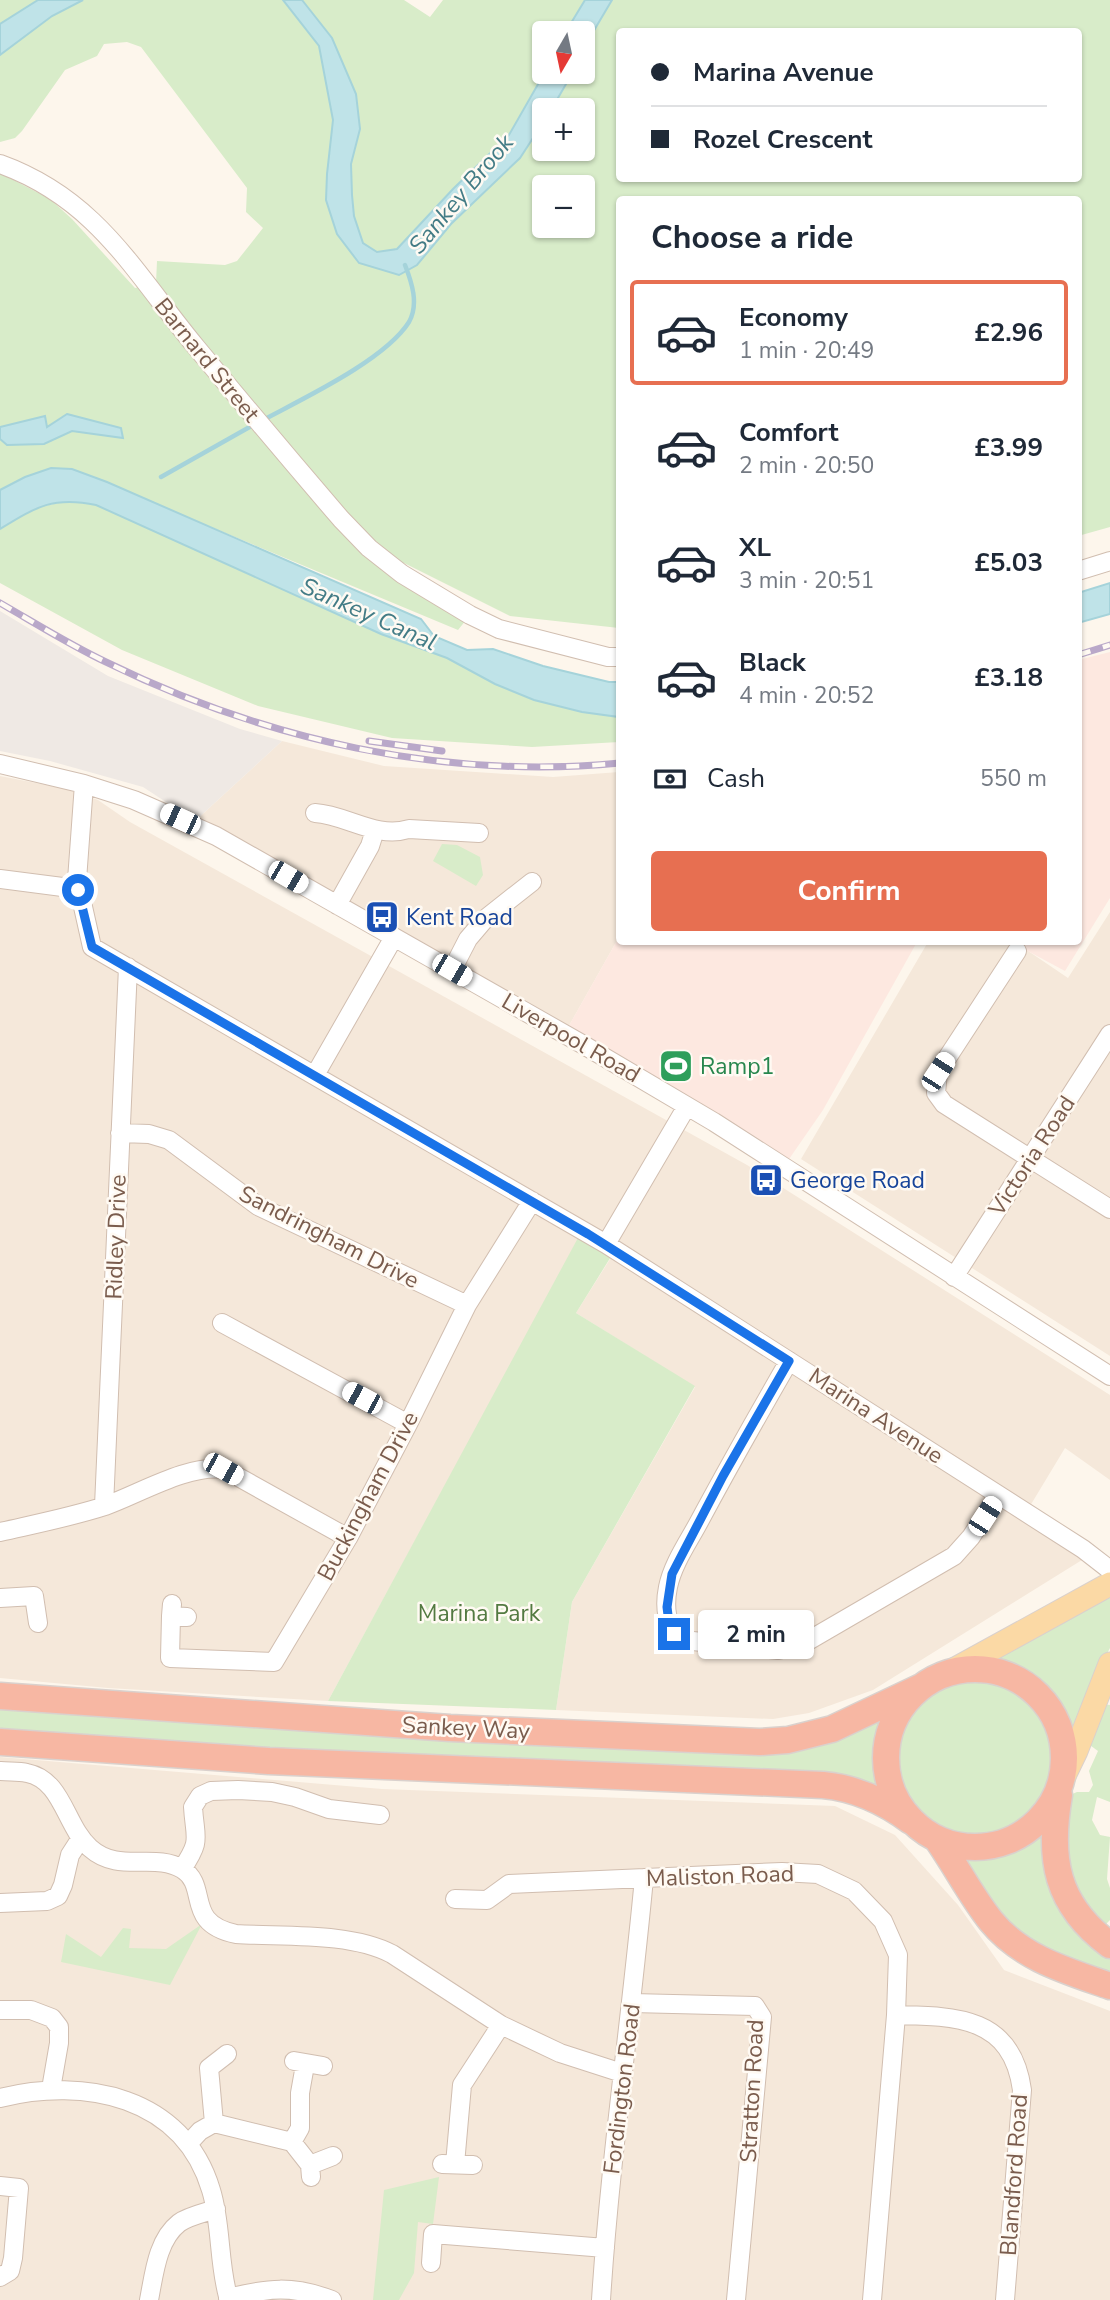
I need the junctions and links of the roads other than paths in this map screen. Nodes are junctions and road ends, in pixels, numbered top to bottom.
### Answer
1 (0, 164) edge
2 (1110, 561) edge
3 (1082, 570) edge
4 (616, 656) edge
5 (0, 764) edge
6 (84, 784) junction
7 (315, 813) dead end
8 (375, 830) junction
9 (479, 833) dead end
10 (0, 879) edge
11 (532, 882) dead end
12 (78, 890) junction
13 (337, 905) junction
14 (394, 937) junction
15 (1017, 951) dead end
16 (128, 967) junction
17 (452, 970) junction
18 (1110, 1035) edge
19 (315, 1075) junction
20 (687, 1106) junction
21 (120, 1133) junction
22 (1030, 1158) junction
23 (532, 1201) junction
24 (1110, 1209) edge
25 (606, 1244) junction
26 (954, 1278) junction
27 (467, 1304) junction
28 (222, 1323) dead end
29 (789, 1361) junction
30 (1110, 1376) edge
31 (408, 1424) junction
32 (998, 1495) junction
33 (104, 1506) junction
34 (0, 1532) edge
35 (348, 1538) junction
36 (1110, 1570) edge
37 (1110, 1584) edge
38 (0, 1598) edge
39 (177, 1612) dead end
40 (38, 1623) dead end
41 (1110, 1664) edge
42 (948, 1673) junction
43 (921, 1687) junction
44 (0, 1696) edge
45 (0, 1742) edge
46 (0, 1771) edge
47 (1062, 1780) junction
48 (380, 1815) dead end
49 (911, 1821) junction
50 (81, 1838) junction
51 (937, 1839) junction
52 (182, 1869) junction
53 (644, 1878) junction
54 (455, 1899) dead end
55 (0, 1903) edge
56 (1110, 1945) edge
57 (1110, 1986) edge
58 (632, 2003) junction
59 (4, 2004) edge
60 (896, 2015) junction
61 (501, 2025) junction
62 (227, 2054) dead end
63 (307, 2064) dead end
64 (622, 2073) junction
65 (51, 2089) junction
66 (0, 2098) edge
67 (214, 2123) junction
68 (292, 2142) junction
69 (188, 2144) junction
70 (333, 2156) dead end
71 (457, 2164) dead end
72 (0, 2186) edge
73 (216, 2209) junction
74 (604, 2248) junction
75 (431, 2263) dead end
76 (0, 2277) edge
77 (228, 2299) edge
78 (149, 2300) edge
79 (332, 2300) edge
80 (601, 2300) edge
81 (736, 2300) edge
82 (872, 2300) edge
83 (1005, 2300) edge

1 - 4 street, Barnard Street
2 - 3 street
5 - 6 street, Liverpool Road
6 - 12 street, Marina Avenue
6 - 13 street, Liverpool Road
7 - 8 street
8 - 9 street
8 - 13 street
10 - 12 street
11 - 17 street
12 - 16 street, Marina Avenue
13 - 14 street, Liverpool Road
14 - 17 street, Liverpool Road
14 - 19 street
15 - 22 street
16 - 19 street, Marina Avenue
16 - 21 street, Ridley Drive
17 - 20 street, Liverpool Road
18 - 22 street, Victoria Road
19 - 23 street, Marina Avenue
20 - 25 street
20 - 26 street, Liverpool Road
21 - 27 street, Sandringham Drive
21 - 33 street, Ridley Drive
22 - 24 street
22 - 26 street, Victoria Road
23 - 25 street, Marina Avenue
23 - 27 street, Buckingham Drive
25 - 29 street, Marina Avenue
26 - 30 street, Liverpool Road
27 - 31 street, Buckingham Drive
28 - 31 street
29 - 32 street, Marina Avenue
29 - 32 street
31 - 35 street, Buckingham Drive
32 - 36 street, Marina Avenue
33 - 34 street
33 - 35 street
35 - 39 street, Buckingham Drive
37 - 42 main road
38 - 40 street
41 - 47 main road
42 - 43 highway
42 - 47 highway
43 - 44 highway, Sankey Way
43 - 49 highway
45 - 49 highway, Sankey Way
46 - 50 street
47 - 51 highway
47 - 56 highway
48 - 52 street
49 - 51 highway
50 - 52 street
50 - 55 street
51 - 57 highway
52 - 61 street
53 - 54 street, Maliston Road
53 - 58 street, Fordington Road
53 - 60 street, Maliston Road
58 - 64 street, Fordington Road
58 - 81 street, Stratton Road
59 - 65 street
60 - 82 street, Maliston Road
60 - 83 street, Blandford Road
61 - 64 street
61 - 71 street
62 - 67 street
63 - 68 street
64 - 74 street, Fordington Road
65 - 66 street
65 - 69 street
67 - 68 street
67 - 69 street
68 - 70 street
69 - 73 street
72 - 76 street
73 - 77 street
73 - 78 street
74 - 75 street
74 - 80 street, Fordington Road
77 - 79 street

